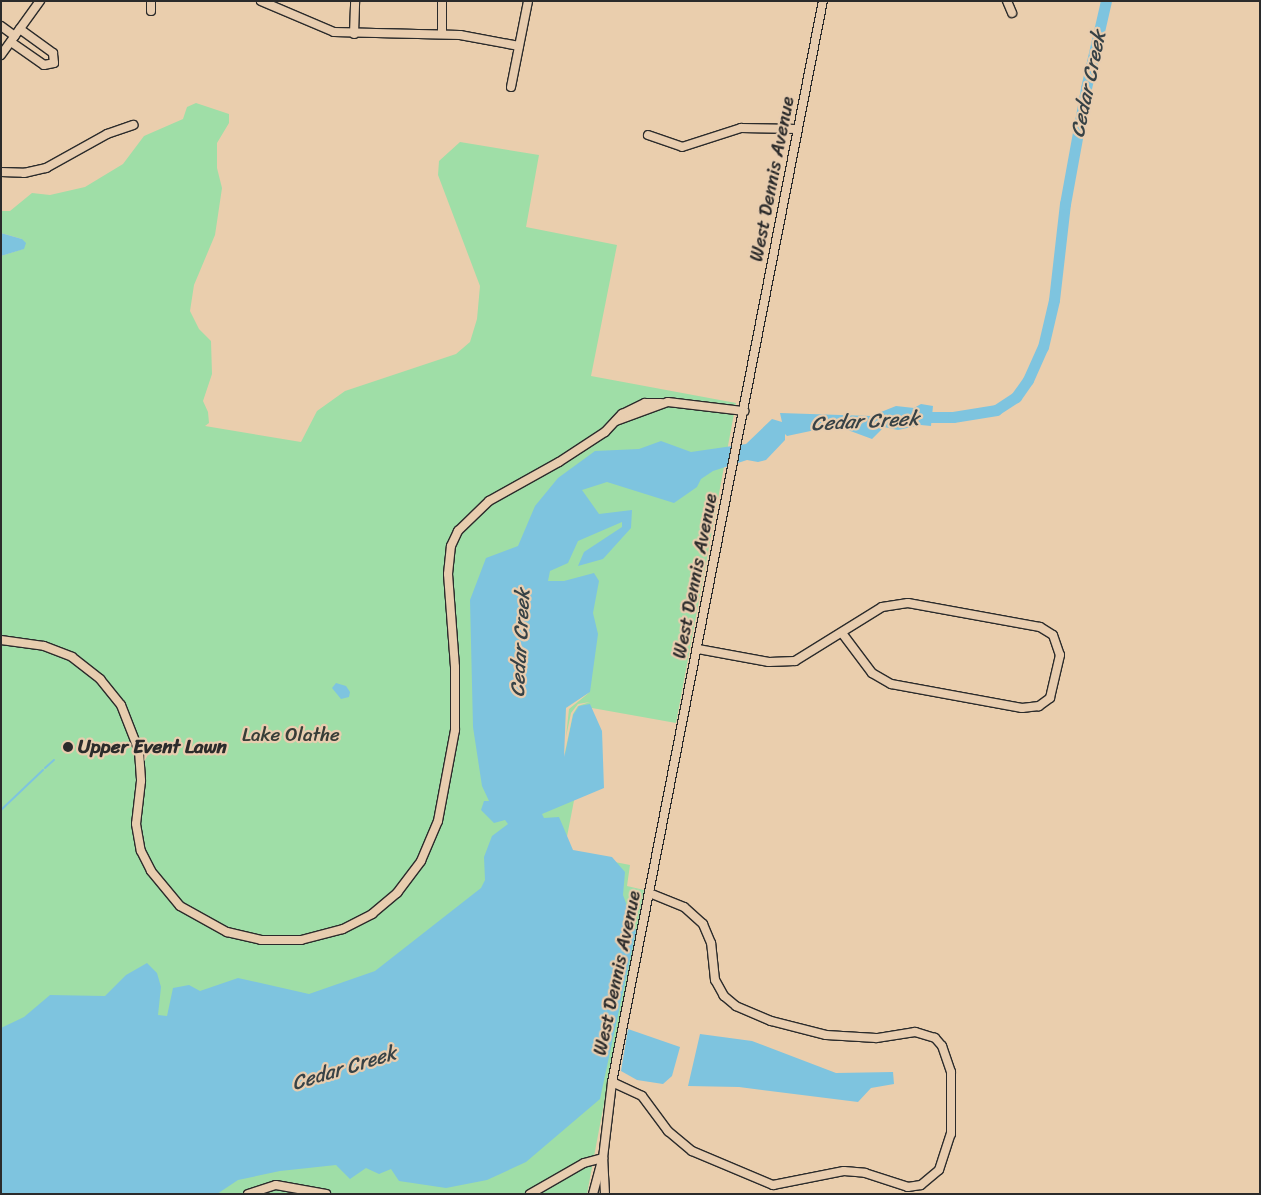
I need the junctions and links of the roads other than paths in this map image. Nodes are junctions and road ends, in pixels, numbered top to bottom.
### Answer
1 (40, 1) edge
2 (151, 1) edge
3 (261, 1) edge
4 (355, 1) edge
5 (442, 1) edge
6 (528, 1) edge
7 (823, 1) edge
8 (1007, 1) edge
9 (151, 11) dead end
10 (1012, 13) dead end
11 (1, 26) edge
12 (354, 34) junction
13 (442, 34) junction
14 (15, 36) junction
15 (519, 46) junction
16 (1, 55) edge
17 (511, 87) dead end
18 (133, 125) dead end
19 (798, 130) junction
20 (648, 135) dead end
21 (1, 172) edge
22 (744, 411) junction
23 (842, 633) junction
24 (1, 640) edge
25 (698, 650) junction
26 (650, 894) junction
27 (612, 1082) junction
28 (603, 1158) junction
29 (248, 1194) edge
30 (326, 1194) edge
31 (530, 1194) edge
32 (593, 1194) edge
33 (605, 1194) edge

1 - 14 street
2 - 9 street
3 - 12 street
4 - 12 street
5 - 13 street
6 - 15 street
7 - 19 street, West Dennis Avenue
8 - 10 street
11 - 14 street
12 - 13 street
13 - 15 street
14 - 14 street
14 - 16 street
15 - 17 street
18 - 21 street
19 - 20 street
19 - 22 street, West Dennis Avenue
22 - 24 street
22 - 25 street, West Dennis Avenue
23 - 23 street
23 - 25 street
25 - 26 street, West Dennis Avenue
26 - 27 street, West Dennis Avenue
26 - 27 street
27 - 28 street, West Dennis Avenue
28 - 31 street
28 - 32 street
28 - 33 street
29 - 30 street

